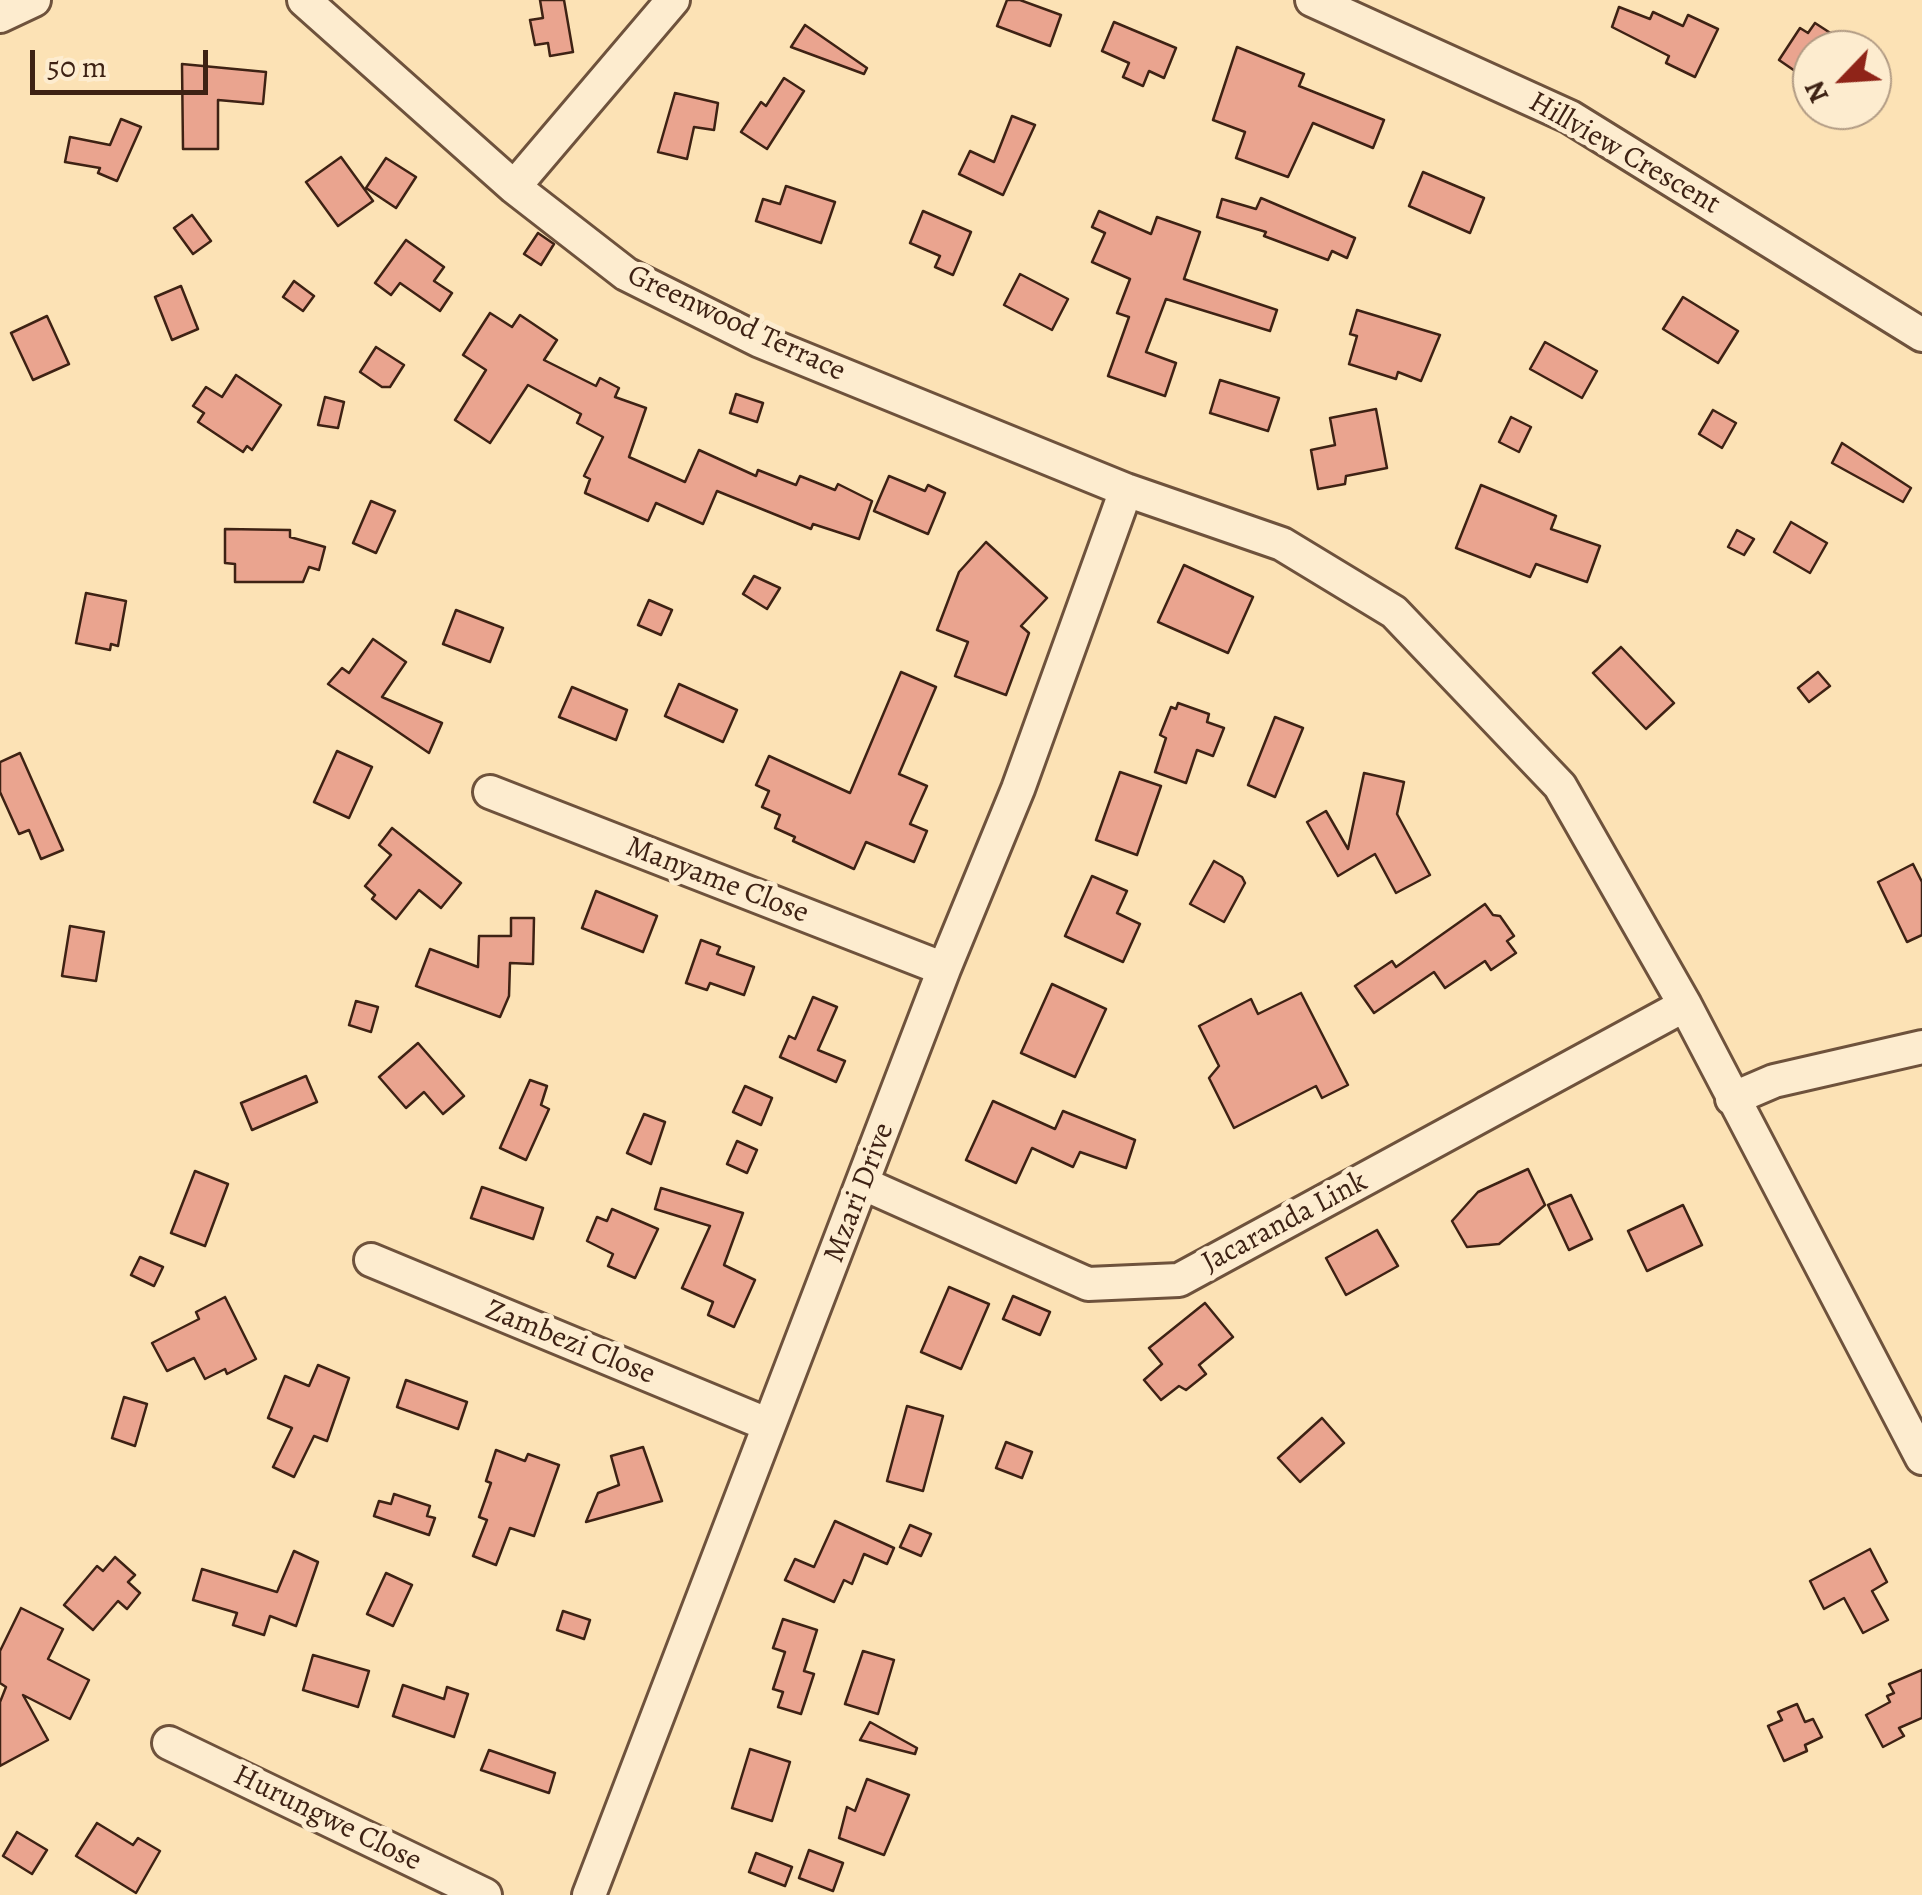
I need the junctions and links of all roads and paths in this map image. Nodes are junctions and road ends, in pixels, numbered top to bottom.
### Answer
1 (34, 0) edge
2 (304, 0) edge
3 (674, 0) edge
4 (1316, 1) edge
5 (0, 16) edge
6 (514, 186) junction
7 (1922, 335) edge
8 (1126, 490) junction
9 (490, 792) dead end
10 (944, 969) junction
11 (1686, 1006) junction
12 (1922, 1047) edge
13 (1732, 1099) junction
14 (864, 1184) junction
15 (371, 1260) dead end
16 (769, 1425) junction
17 (1922, 1458) edge
18 (169, 1743) dead end
19 (485, 1895) edge
20 (590, 1895) edge

1 - 5 street
2 - 6 street, Greenwood Terrace
3 - 6 street
4 - 7 street, Hillview Crescent
6 - 8 street, Greenwood Terrace
8 - 10 street, Mzari Drive
8 - 11 street, Greenwood Terrace
9 - 10 street, Manyame Close
10 - 14 street, Mzari Drive
11 - 13 street, Greenwood Terrace
11 - 14 street, Jacaranda Link
12 - 13 street
13 - 17 street, Greenwood Terrace
14 - 16 street, Mzari Drive
15 - 16 street, Zambezi Close
16 - 20 street, Mzari Drive
18 - 19 street, Hurungwe Close

